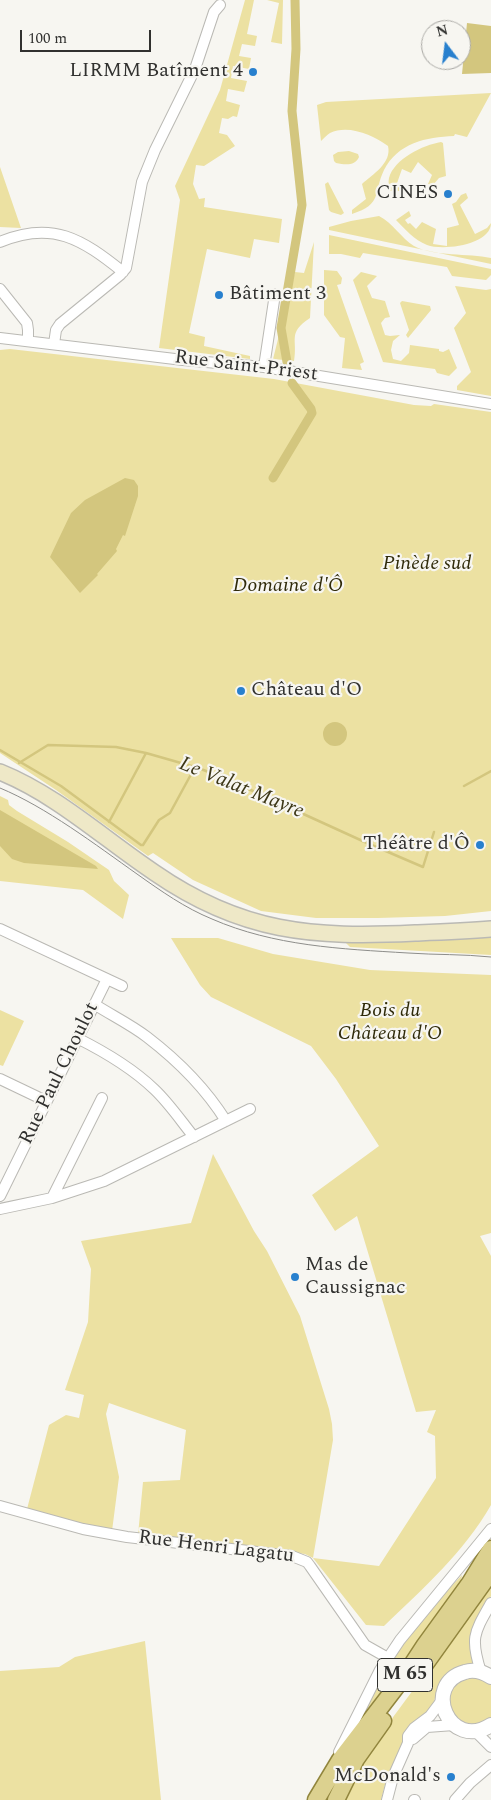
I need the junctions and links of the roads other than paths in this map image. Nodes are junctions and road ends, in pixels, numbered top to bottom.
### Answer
1 (220, 5) dead end
2 (0, 242) edge
3 (123, 272) junction
4 (0, 289) edge
5 (274, 294) dead end
6 (0, 338) edge
7 (28, 341) junction
8 (54, 344) junction
9 (264, 367) junction
10 (491, 404) edge
11 (0, 764) edge
12 (7, 774) edge
13 (491, 928) edge
14 (0, 929) edge
15 (106, 979) junction
16 (122, 986) dead end
17 (94, 1004) junction
18 (77, 1038) junction
19 (0, 1079) edge
20 (102, 1098) dead end
21 (46, 1101) junction
22 (250, 1109) dead end
23 (226, 1121) junction
24 (194, 1137) junction
25 (0, 1196) edge
26 (52, 1198) junction
27 (0, 1209) edge
28 (0, 1506) edge
29 (491, 1529) edge
30 (491, 1549) edge
31 (491, 1572) edge
32 (491, 1603) edge
33 (388, 1658) junction
34 (486, 1674) edge
35 (442, 1700) junction
36 (454, 1725) junction
37 (491, 1725) edge
38 (475, 1731) junction
39 (408, 1743) junction
40 (491, 1747) edge
41 (340, 1760) junction
42 (491, 1765) edge
43 (316, 1800) edge
44 (336, 1800) edge
45 (387, 1800) edge
46 (455, 1800) edge

1 - 3 street
2 - 3 street
3 - 8 street
4 - 7 street
5 - 9 street
6 - 7 street, Rue Saint-Priest
7 - 8 street, Rue Saint-Priest
8 - 9 street, Rue Saint-Priest
9 - 10 street, Rue Saint-Priest
11 - 12 main road
12 - 13 main road
14 - 15 street
15 - 16 street
15 - 17 street, Rue Paul Choulot
17 - 18 street, Rue Paul Choulot
17 - 23 street
18 - 21 street, Rue Paul Choulot
18 - 24 street
19 - 21 street
20 - 26 street
21 - 25 street, Rue Paul Choulot
22 - 23 street
23 - 24 street
24 - 26 street
26 - 27 street
28 - 33 street, Rue Henri Lagatu
29 - 33 street
30 - 41 main road, M 65
31 - 44 main road, M 65
32 - 34 street
33 - 41 street
34 - 35 street
35 - 36 street
35 - 39 street
36 - 38 street
36 - 39 street
37 - 38 street
38 - 40 street
39 - 45 street
41 - 43 main road, M 65
42 - 46 street

